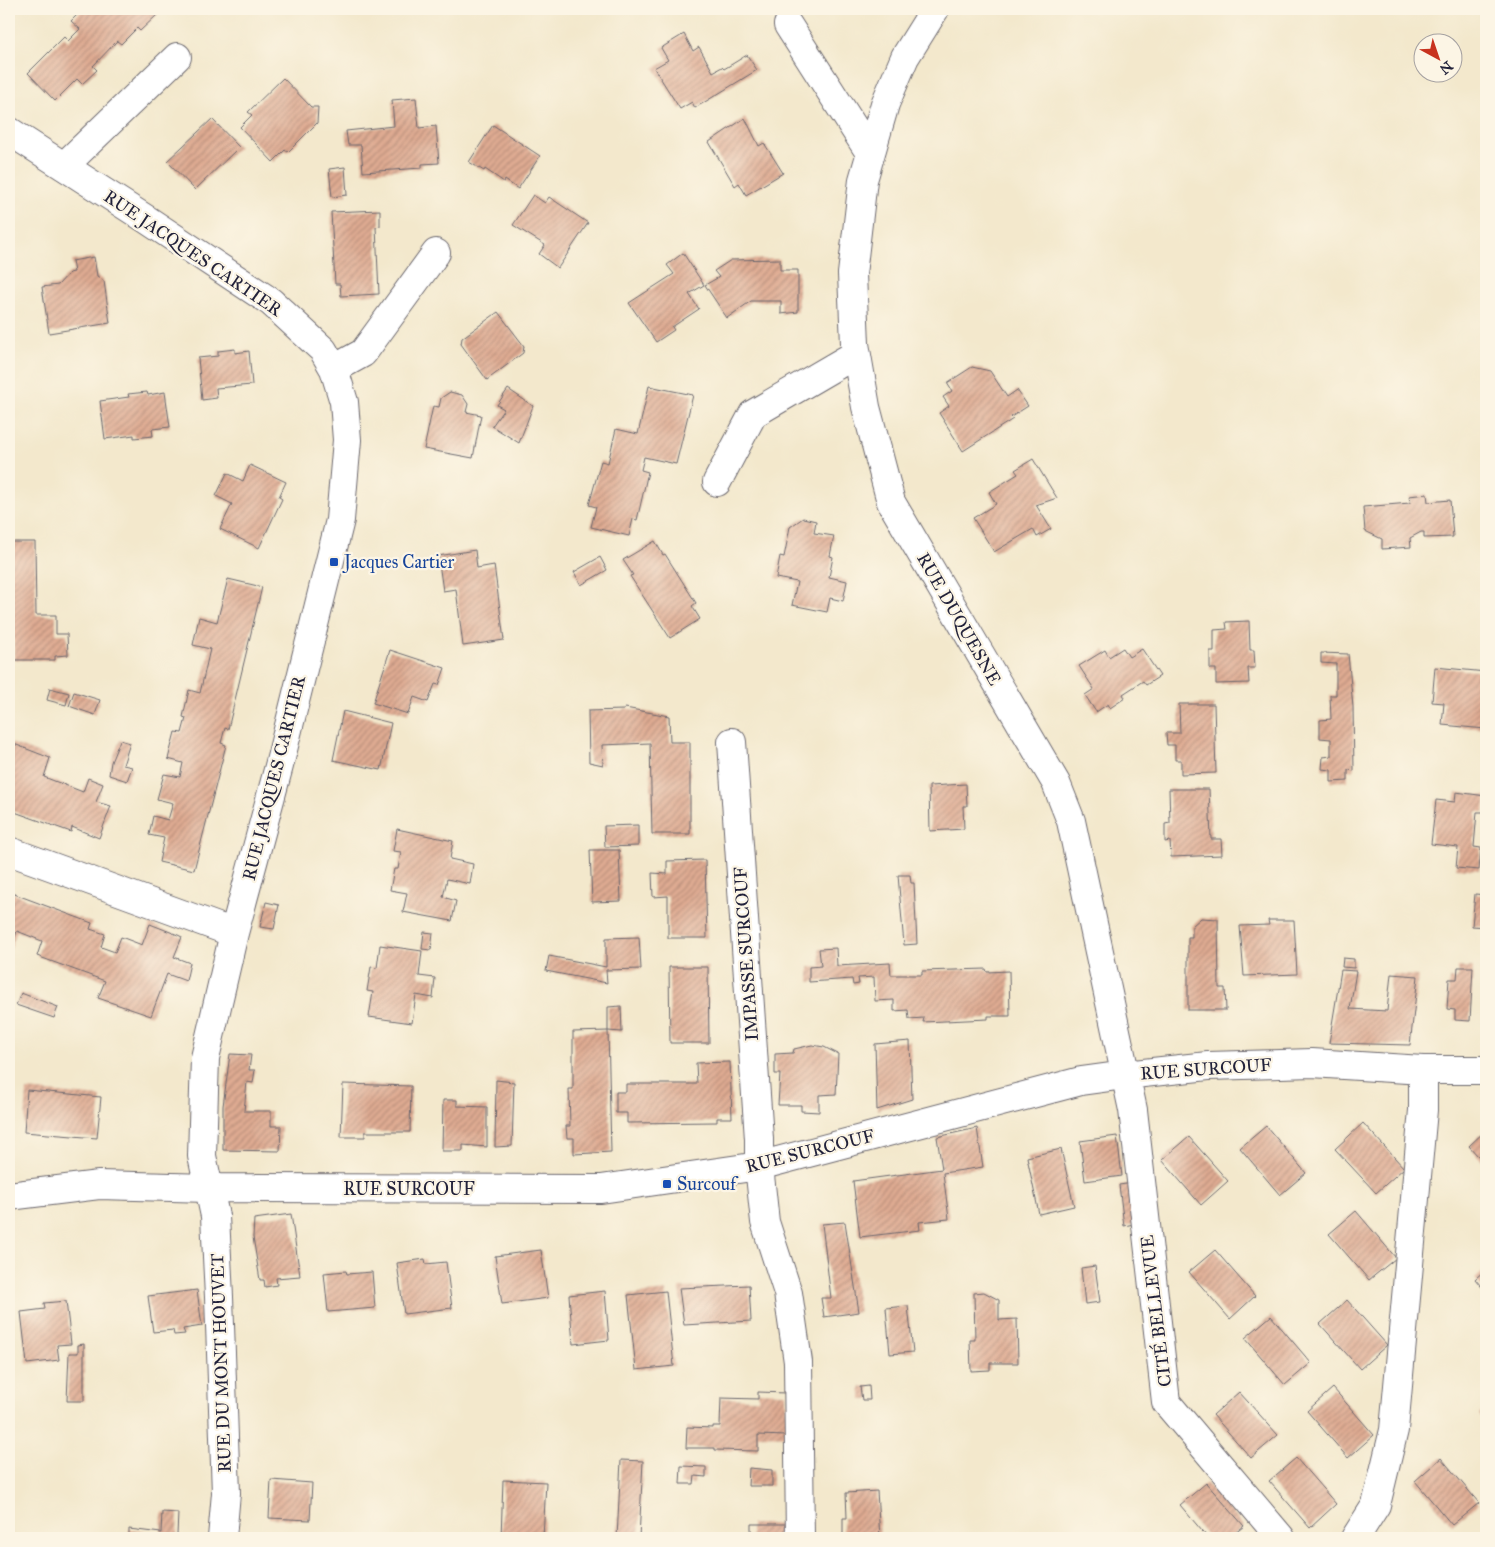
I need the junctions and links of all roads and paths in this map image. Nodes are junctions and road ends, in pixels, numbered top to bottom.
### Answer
1 (935, 9) edge
2 (788, 24) dead end
3 (177, 57) dead end
4 (9, 131) edge
5 (870, 153) junction
6 (64, 166) junction
7 (436, 253) dead end
8 (856, 354) junction
9 (334, 369) junction
10 (718, 482) dead end
11 (732, 742) dead end
12 (9, 851) edge
13 (234, 932) junction
14 (1423, 1070) junction
15 (1486, 1070) edge
16 (1125, 1075) junction
17 (759, 1166) junction
18 (208, 1188) junction
19 (9, 1196) edge
20 (222, 1538) edge
21 (800, 1538) edge
22 (1281, 1538) edge
23 (1355, 1538) edge

1 - 5 street, RUE DUQUESNE
2 - 5 street
3 - 6 street
4 - 6 street, RUE JACQUES CARTIER
5 - 8 street, RUE DUQUESNE
6 - 9 street, RUE JACQUES CARTIER
7 - 9 street
8 - 10 street
8 - 16 street, RUE DUQUESNE
9 - 13 street, RUE JACQUES CARTIER
11 - 17 street, IMPASSE SURCOUF
12 - 13 street
13 - 18 street, RUE JACQUES CARTIER
14 - 15 street, RUE SURCOUF
14 - 16 street, RUE SURCOUF
14 - 23 street
16 - 17 street, RUE SURCOUF
16 - 22 street, CITÉ BELLEVUE
17 - 18 street, RUE SURCOUF
17 - 21 street, IMPASSE SURCOUF
18 - 19 street, RUE SURCOUF
18 - 20 street, RUE DU MONT HOUVET

